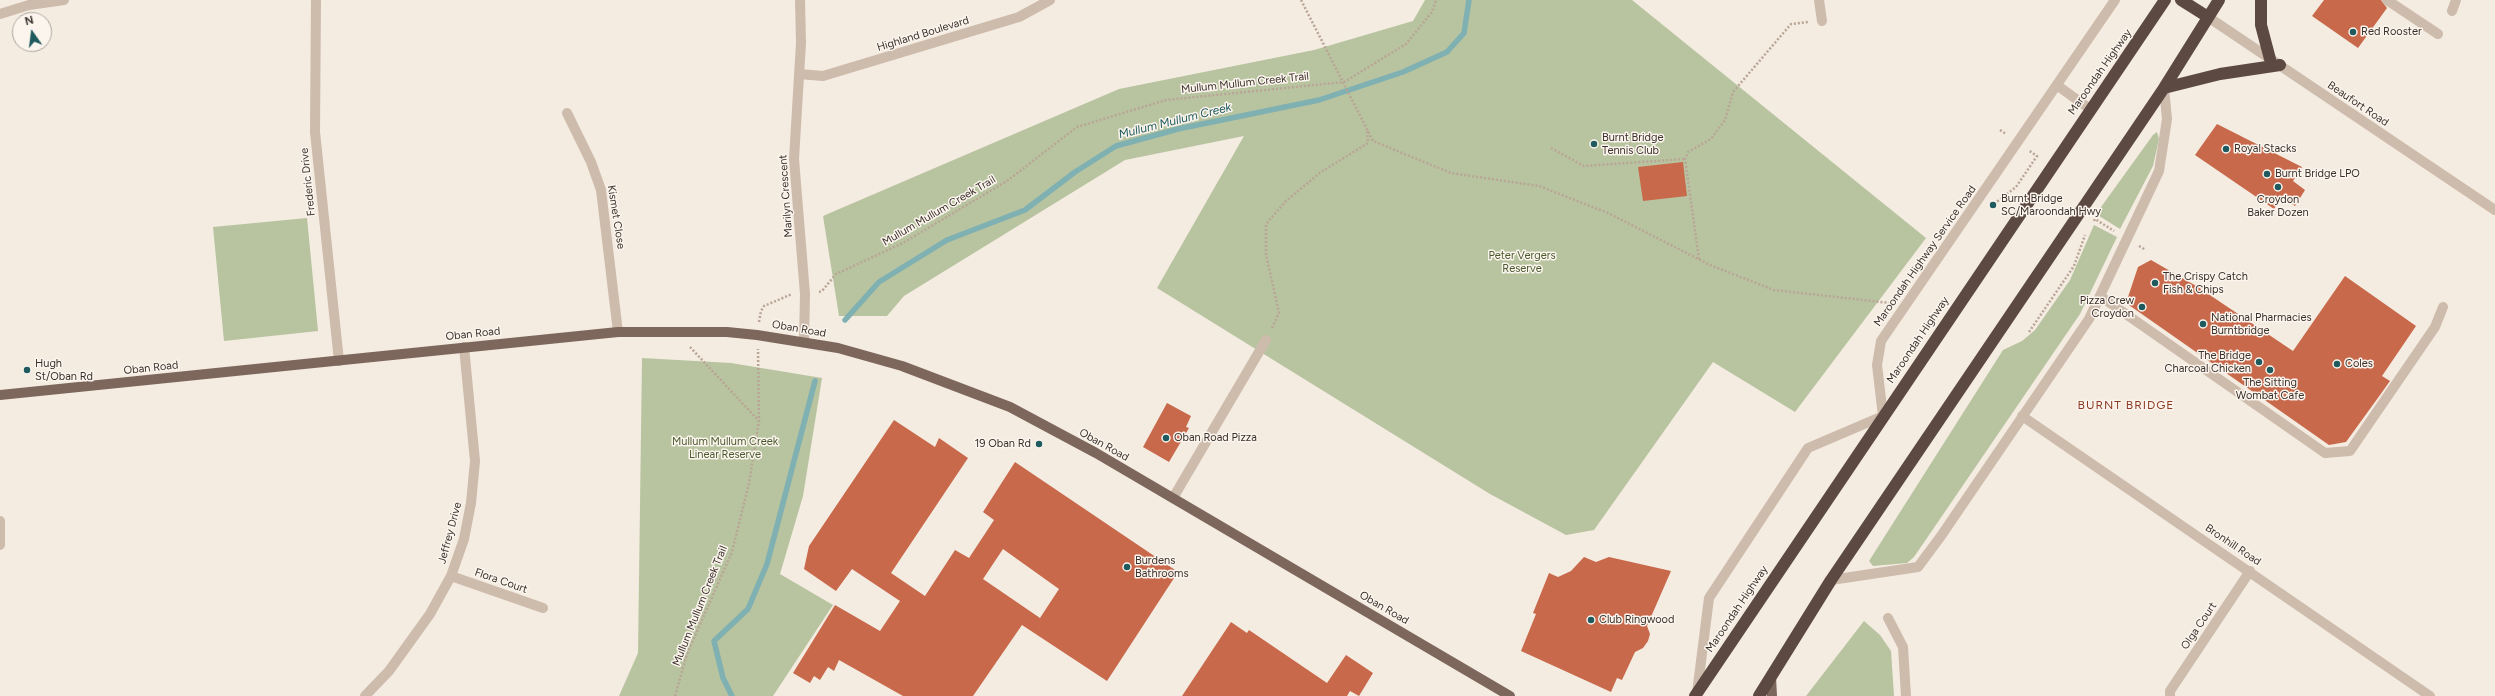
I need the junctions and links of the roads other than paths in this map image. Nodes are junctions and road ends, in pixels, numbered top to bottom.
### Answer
1 (64, 0) edge
2 (316, 0) edge
3 (800, 0) edge
4 (1050, 0) edge
5 (1819, 0) edge
6 (2115, 0) edge
7 (2165, 0) edge
8 (2181, 0) edge
9 (2219, 0) edge
10 (2261, 0) edge
11 (2387, 0) edge
12 (2456, 0) edge
13 (2452, 11) dead end
14 (0, 14) edge
15 (2208, 17) junction
16 (1822, 21) road end
17 (2438, 34) dead end
18 (2275, 62) junction
19 (799, 74) junction
20 (2058, 86) junction
21 (2164, 88) junction
22 (2090, 109) junction
23 (567, 113) dead end
24 (2495, 210) edge
25 (2100, 296) junction
26 (2443, 307) dead end
27 (618, 332) junction
28 (1266, 340) road end
29 (804, 342) junction
30 (464, 347) junction
31 (339, 361) junction
32 (0, 395) edge
33 (1883, 416) junction
34 (2022, 416) junction
35 (1173, 498) junction
36 (0, 521) edge
37 (0, 545) edge
38 (2250, 571) junction
39 (451, 576) junction
40 (1831, 580) junction
41 (543, 608) dead end
42 (1888, 618) dead end
43 (1771, 677) junction
44 (1696, 695) edge
45 (366, 696) edge
46 (1510, 696) edge
47 (1759, 696) edge
48 (1772, 696) edge
49 (1906, 696) edge
50 (2170, 696) edge
51 (2430, 696) edge

1 - 14 street
2 - 31 street, Frederic Drive
3 - 19 street, Marilyn Crescent
4 - 19 street, Highland Boulevard
5 - 16 street
6 - 20 street, Maroondah Highway Service Road
7 - 22 highway, Maroondah Highway
8 - 15 highway
9 - 15 highway
10 - 18 highway
11 - 17 street
12 - 13 street
15 - 18 street, Beaufort Road
15 - 21 highway
18 - 21 highway
18 - 24 street, Beaufort Road
19 - 29 street, Marilyn Crescent
20 - 22 street
20 - 33 street, Maroondah Highway Service Road
21 - 25 street
21 - 40 highway
22 - 33 highway, Maroondah Highway
23 - 27 street, Kismet Close
25 - 26 street
25 - 34 street
27 - 29 main road, Oban Road
27 - 30 main road, Oban Road
28 - 35 street
29 - 35 main road, Oban Road
30 - 31 main road, Oban Road
30 - 39 street, Jeffrey Drive
31 - 32 main road, Oban Road
33 - 44 highway, Maroondah Highway
33 - 44 street
34 - 38 street, Bronhill Road
34 - 40 street
35 - 46 main road, Oban Road
36 - 37 street
38 - 50 street, Olga Court
38 - 51 street, Bronhill Road
39 - 41 street, Flora Court
39 - 45 street, Jeffrey Drive
40 - 43 highway
42 - 49 street
43 - 47 highway
43 - 48 main road

